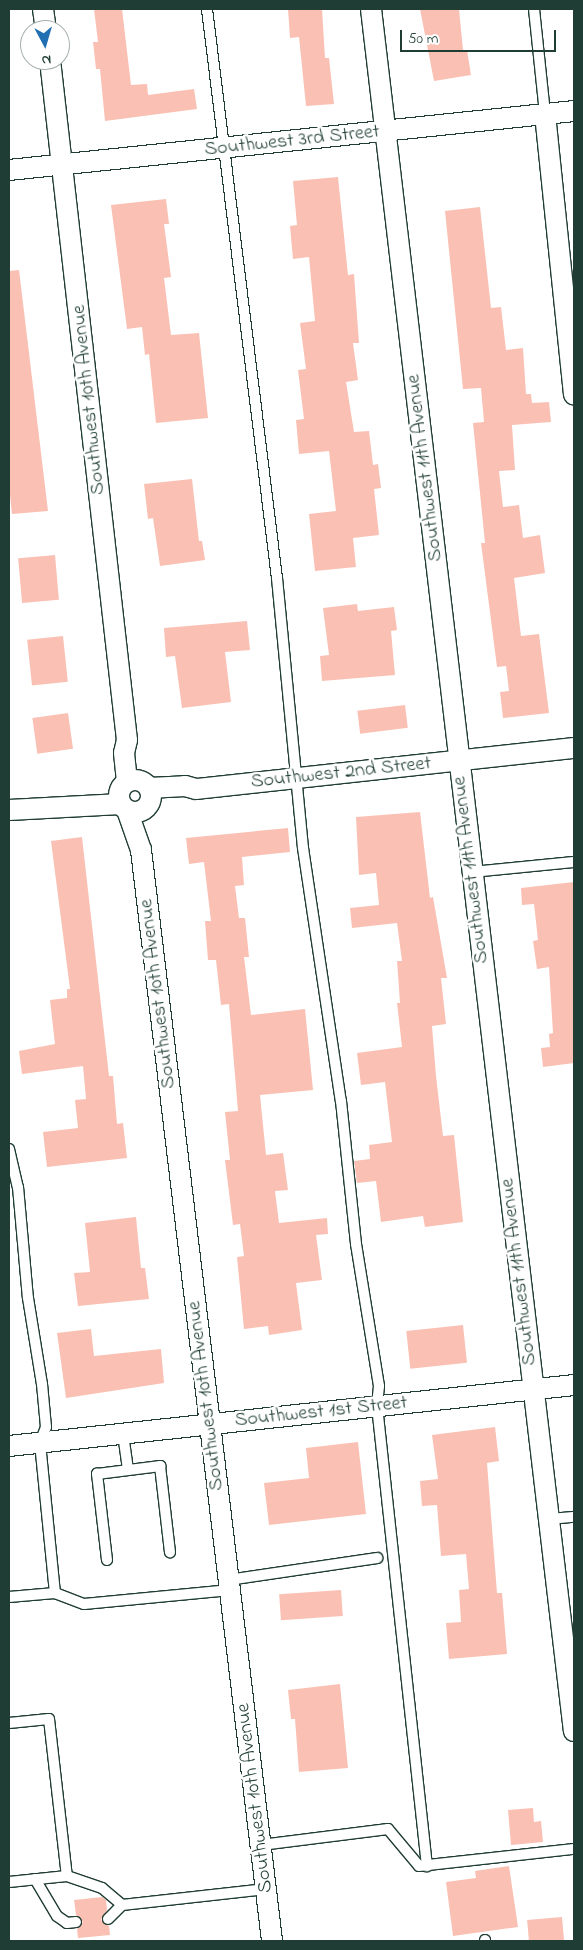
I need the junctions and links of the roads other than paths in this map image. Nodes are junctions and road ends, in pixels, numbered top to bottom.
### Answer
1 (207, 9) edge
2 (371, 9) edge
3 (534, 9) edge
4 (51, 70) edge
5 (574, 111) edge
6 (545, 114) junction
7 (386, 131) junction
8 (225, 148) junction
9 (64, 164) junction
10 (9, 170) edge
11 (574, 395) edge
12 (574, 748) edge
13 (458, 760) junction
14 (298, 778) junction
15 (135, 796) junction
16 (9, 810) edge
17 (574, 862) edge
18 (472, 872) junction
19 (9, 1149) edge
20 (574, 1385) edge
21 (534, 1390) junction
22 (377, 1406) junction
23 (210, 1424) junction
24 (123, 1434) junction
25 (40, 1443) junction
26 (9, 1446) edge
27 (128, 1470) junction
28 (574, 1517) edge
29 (549, 1519) junction
30 (170, 1552) dead end
31 (377, 1558) dead end
32 (107, 1560) dead end
33 (229, 1585) junction
34 (55, 1593) junction
35 (9, 1597) edge
36 (9, 1723) edge
37 (574, 1731) edge
38 (261, 1845) junction
39 (574, 1850) edge
40 (427, 1866) junction
41 (67, 1876) junction
42 (36, 1879) junction
43 (9, 1882) edge
44 (266, 1889) junction
45 (122, 1905) junction
46 (108, 1919) dead end
47 (76, 1922) dead end
48 (272, 1941) edge

1 - 8 lane
2 - 7 street, Southwest 11th Avenue
3 - 6 lane
4 - 9 street, Southwest 10th Avenue
5 - 6 street, Southwest 3rd Street
6 - 7 street, Southwest 3rd Street
6 - 11 street
7 - 8 street, Southwest 3rd Street
7 - 13 street, Southwest 11th Avenue
8 - 9 street, Southwest 3rd Street
8 - 14 lane
9 - 10 street, Southwest 3rd Street
9 - 15 street, Southwest 10th Avenue
12 - 13 street, Southwest 2nd Street
13 - 14 street, Southwest 2nd Street
13 - 18 street, Southwest 11th Avenue
14 - 15 street, Southwest 2nd Street
14 - 22 lane
15 - 16 street, Southwest 2nd Street
15 - 23 street, Southwest 10th Avenue
17 - 18 lane
18 - 21 street, Southwest 11th Avenue
19 - 25 lane
20 - 21 street, Southwest 1st Street
21 - 22 street, Southwest 1st Street
21 - 29 street, Southwest 11th Avenue
22 - 23 street, Southwest 1st Street
22 - 40 lane
23 - 24 street, Southwest 1st Street
23 - 33 street, Southwest 10th Avenue
24 - 25 street, Southwest 1st Street
24 - 27 lane
25 - 26 street, Southwest 1st Street
25 - 34 lane
27 - 30 lane
27 - 32 lane
28 - 29 lane
29 - 37 street, Southwest 11th Avenue
31 - 33 lane
33 - 34 lane
33 - 38 street, Southwest 10th Avenue
34 - 35 lane
36 - 41 lane
38 - 40 lane
38 - 44 street, Southwest 10th Avenue
39 - 40 lane
41 - 42 lane
41 - 45 lane
42 - 43 lane
42 - 47 lane
44 - 45 lane
44 - 48 street, Southwest 10th Avenue
45 - 46 lane

